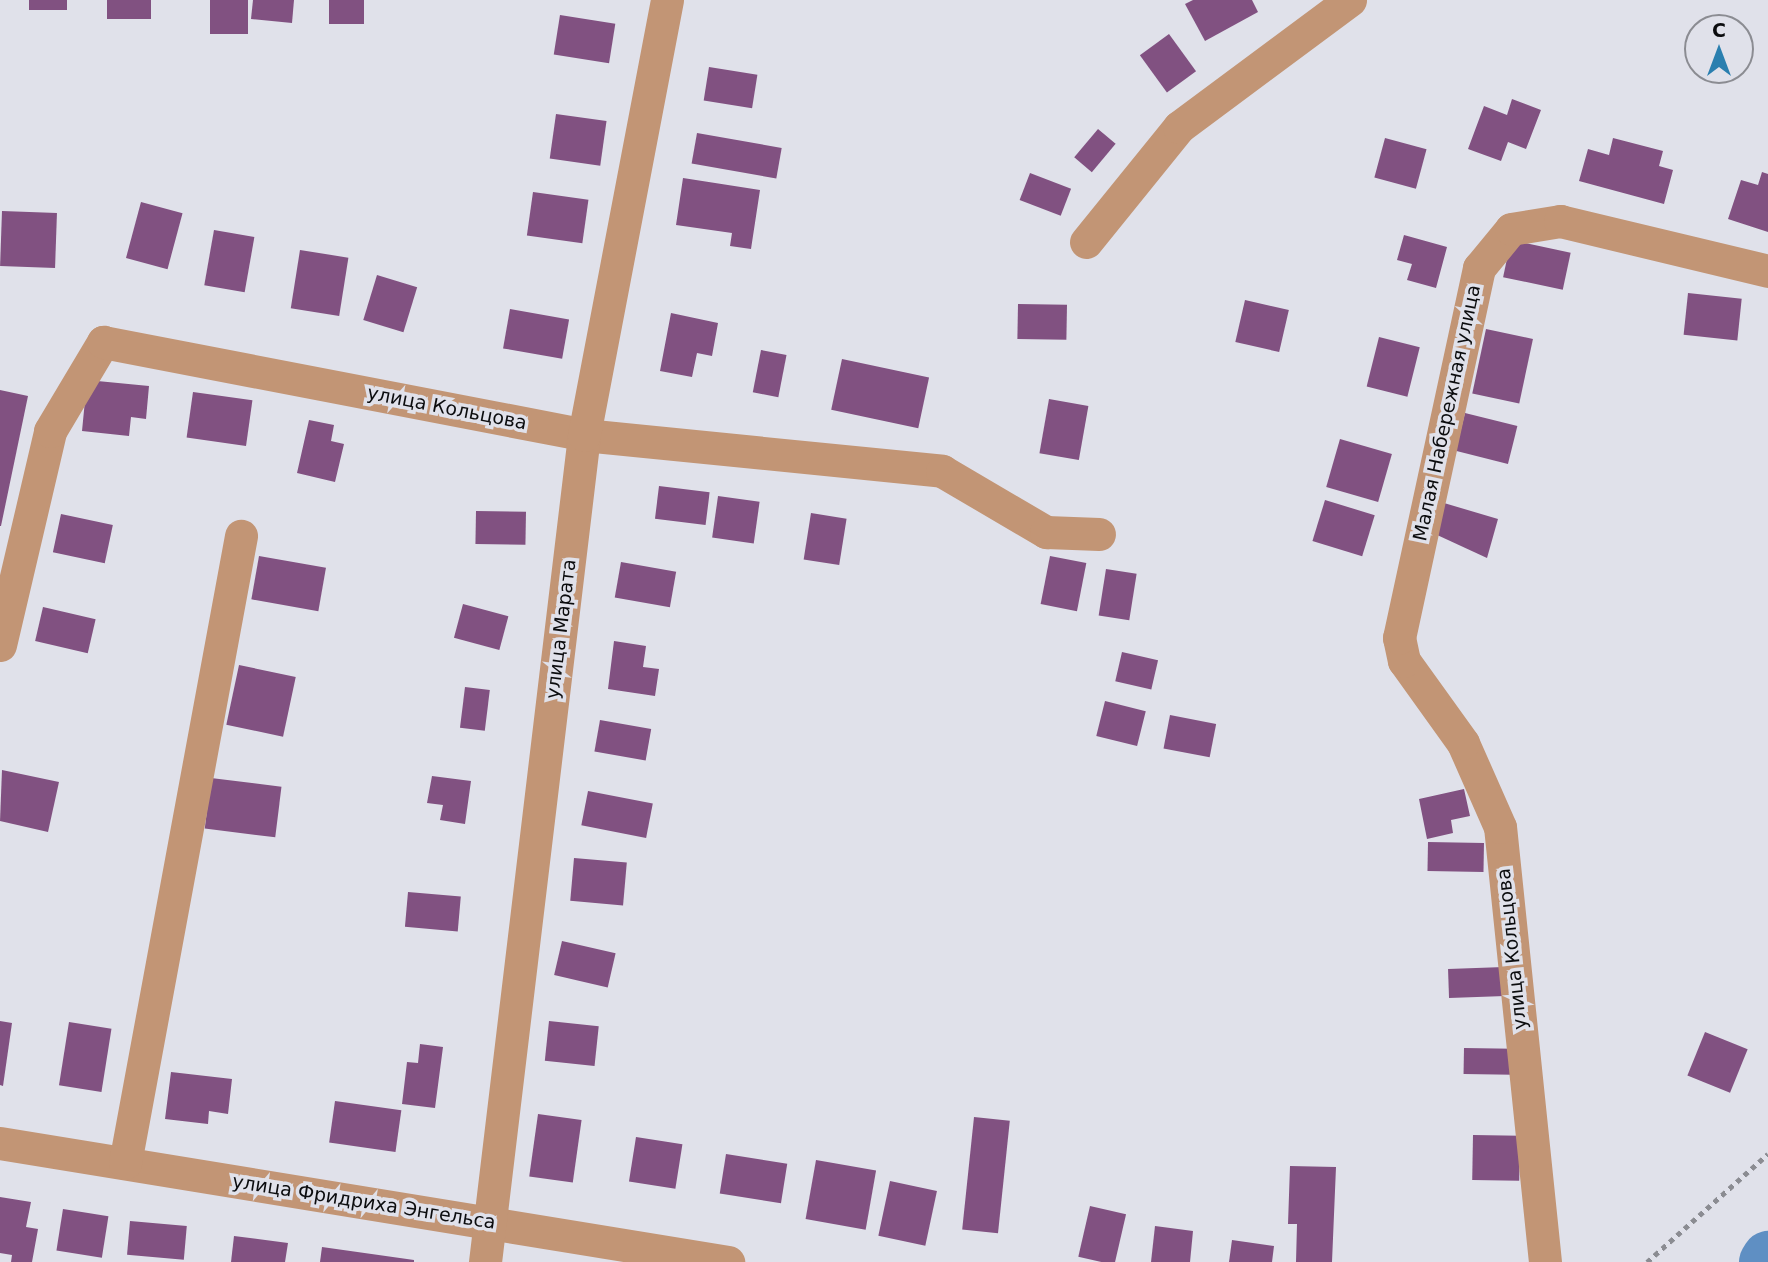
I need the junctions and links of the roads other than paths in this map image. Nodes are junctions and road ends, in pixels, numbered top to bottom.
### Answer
1 (667, 0) edge
2 (1350, 0) edge
3 (1086, 242) dead end
4 (1768, 271) edge
5 (584, 435) junction
6 (1099, 534) dead end
7 (241, 536) dead end
8 (0, 645) edge
9 (1404, 661) joint
10 (0, 1143) edge
11 (125, 1163) junction
12 (491, 1223) junction
13 (485, 1262) edge
14 (728, 1262) edge
15 (1545, 1262) edge

1 - 5 street, улица Марата
2 - 3 street
4 - 9 street, Малая Набережная улица
5 - 6 street, улица Кольцова
5 - 8 street, улица Кольцова
5 - 12 street, улица Марата
7 - 11 street
9 - 15 street, улица Кольцова
10 - 11 street, улица Фридриха Энгельса
11 - 12 street, улица Фридриха Энгельса
12 - 13 street, улица Марата
12 - 14 street, улица Фридриха Энгельса

